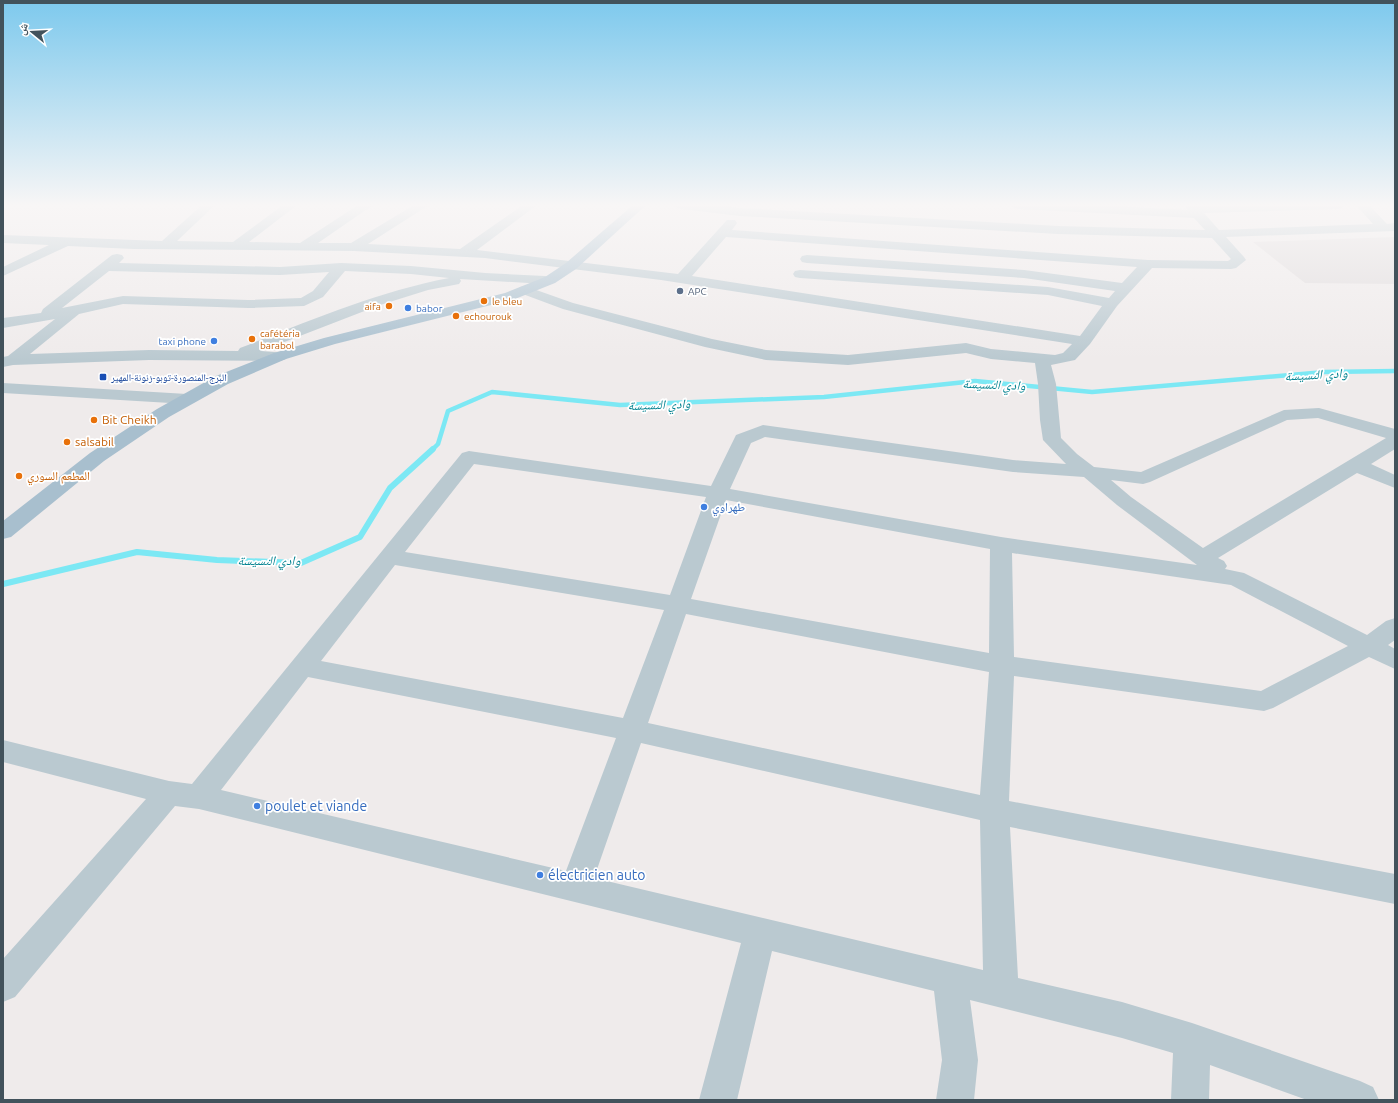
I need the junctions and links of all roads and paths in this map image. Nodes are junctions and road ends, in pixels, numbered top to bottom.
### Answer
1 (36, 256) edge
2 (119, 256) edge
3 (503, 256) edge
4 (582, 256) edge
5 (702, 256) edge
6 (809, 256) edge
7 (1049, 256) edge
8 (1236, 256) edge
9 (807, 259) junction
10 (1148, 264) junction
11 (571, 266) junction
12 (106, 267) junction
13 (341, 267) junction
14 (280, 270) junction
15 (3, 272) edge
16 (800, 274) junction
17 (485, 276) junction
18 (682, 279) junction
19 (550, 280) junction
20 (1125, 288) junction
21 (525, 290) junction
22 (794, 296) junction
23 (1112, 303) junction
24 (248, 304) junction
25 (77, 308) junction
26 (42, 317) junction
27 (3, 323) edge
28 (1084, 341) junction
29 (235, 355) junction
30 (280, 356) junction
31 (1042, 359) junction
32 (8, 361) edge
33 (3, 388) edge
34 (187, 399) junction
35 (1395, 435) edge
36 (1395, 441) edge
37 (1356, 465) junction
38 (1089, 472) junction
39 (1395, 482) edge
40 (718, 493) junction
41 (7, 526) edge
42 (1001, 544) junction
43 (390, 557) junction
44 (1202, 558) junction
45 (1236, 578) junction
46 (677, 604) junction
47 (1395, 627) edge
48 (1370, 646) junction
49 (1395, 660) edge
50 (1002, 665) junction
51 (303, 667) junction
52 (632, 730) junction
53 (3, 751) edge
54 (184, 795) junction
55 (994, 811) junction
56 (575, 888) junction
57 (1395, 889) edge
58 (760, 932) junction
59 (950, 978) junction
60 (3, 985) edge
61 (1001, 991) junction
62 (1192, 1041) junction
63 (718, 1100) edge
64 (956, 1100) edge
65 (1190, 1100) edge
66 (1360, 1100) edge

1 - 15 street
2 - 12 street
3 - 11 street
4 - 11 main road
5 - 18 street
6 - 9 street
7 - 10 street
8 - 10 street
9 - 16 street
9 - 20 street
10 - 20 street
11 - 18 street
11 - 19 main road
12 - 14 street
12 - 26 street
13 - 14 street
13 - 17 street
13 - 24 street
14 - 24 street
16 - 22 street
16 - 23 street
17 - 19 street
17 - 29 street
18 - 22 street
19 - 21 main road
20 - 23 street
21 - 30 main road
21 - 31 street
22 - 28 street
23 - 28 street
24 - 25 street
25 - 26 street
25 - 32 street
26 - 27 street
28 - 31 street
29 - 30 street
29 - 32 street
30 - 34 main road
31 - 38 street
33 - 34 street
34 - 41 main road
35 - 38 street
36 - 37 street
37 - 39 street
37 - 44 street
38 - 40 street
38 - 44 street
40 - 42 street
40 - 43 street
40 - 46 street
42 - 45 street
42 - 50 street
43 - 46 street
43 - 51 street
44 - 45 street
45 - 48 street
46 - 50 street
46 - 52 street
47 - 48 street
48 - 49 street
48 - 50 street
50 - 55 street
51 - 52 street
51 - 54 street
52 - 55 street
52 - 56 street
53 - 54 street
54 - 56 street
54 - 60 street
55 - 57 street
55 - 61 street
56 - 58 street
58 - 59 street
58 - 63 street
59 - 61 street
59 - 64 street
61 - 62 street
62 - 65 street
62 - 66 street

